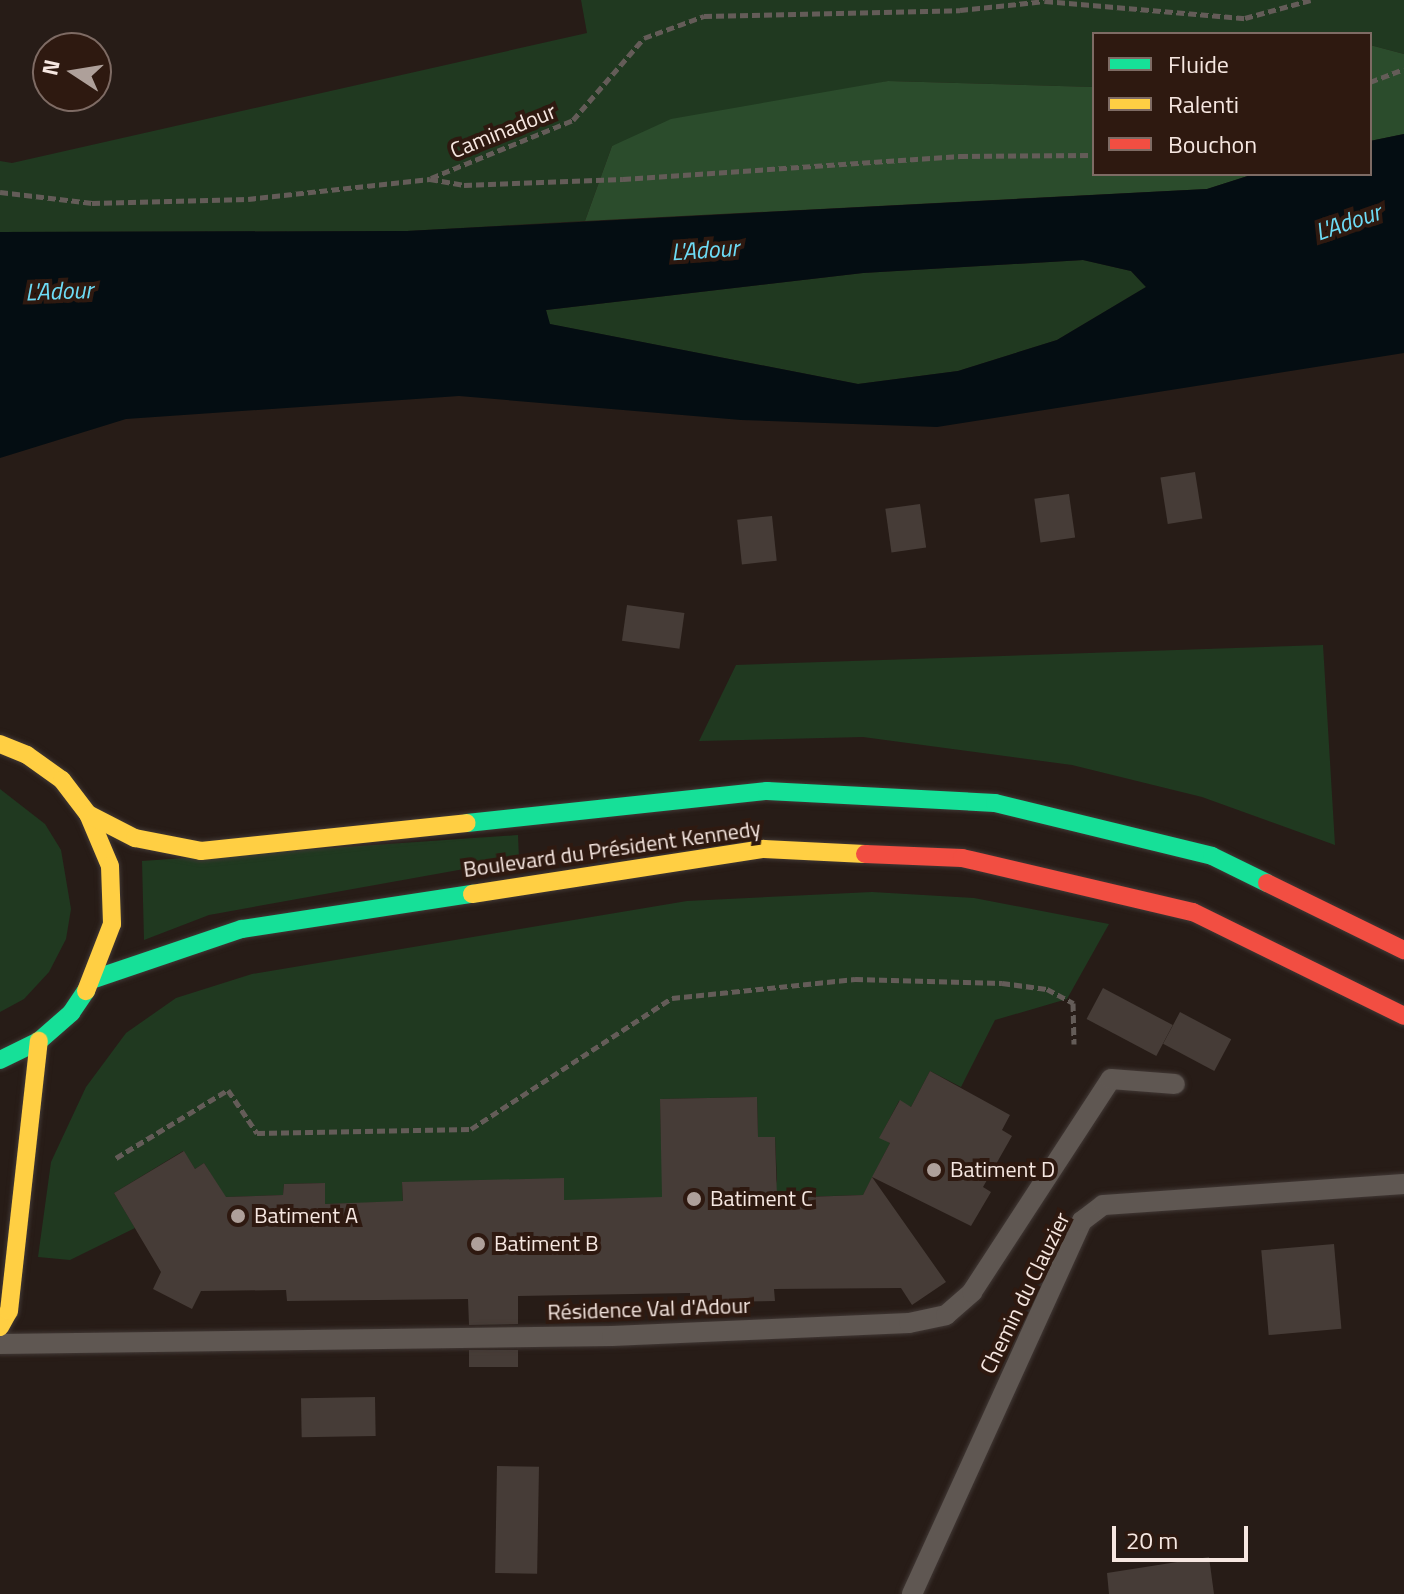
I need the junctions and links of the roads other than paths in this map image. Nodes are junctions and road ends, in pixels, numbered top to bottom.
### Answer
1 (0, 744) edge
2 (88, 814) junction
3 (1404, 950) edge
4 (94, 979) junction
5 (1404, 1016) edge
6 (39, 1041) junction
7 (0, 1060) edge
8 (1175, 1084) dead end
9 (1404, 1184) edge
10 (0, 1327) edge
11 (0, 1344) edge
12 (912, 1594) edge

1 - 2 main road
2 - 3 main road, Boulevard du Président Kennedy
2 - 4 main road
4 - 5 main road, Boulevard du Président Kennedy
4 - 6 main road
6 - 7 main road
6 - 10 main road
8 - 11 lane, Résidence Val d'Adour
9 - 12 lane, Chemin du Clauzier

